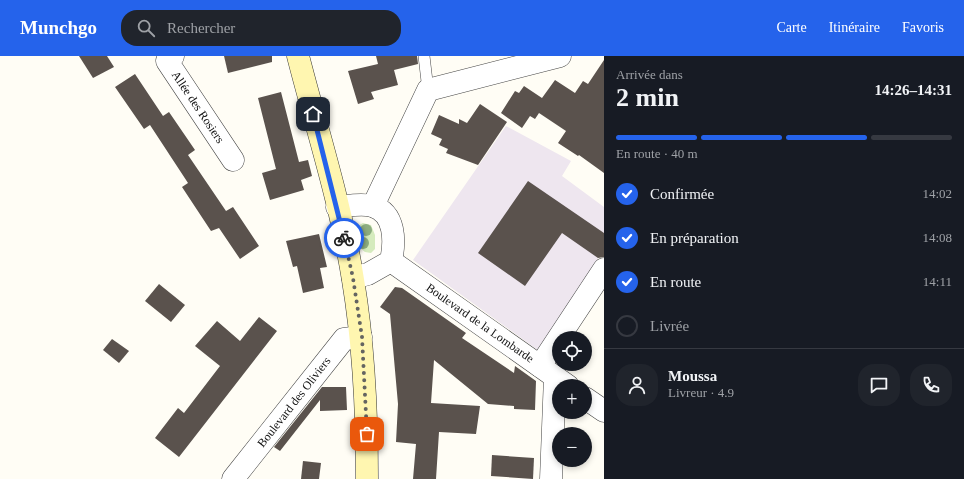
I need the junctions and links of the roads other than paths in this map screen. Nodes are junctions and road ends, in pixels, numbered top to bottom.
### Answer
1 (173, 56) edge
2 (298, 56) edge
3 (424, 56) edge
4 (559, 56) edge
5 (428, 90) junction
6 (233, 160) dead end
7 (373, 206) junction
8 (337, 207) junction
9 (391, 261) junction
10 (353, 278) junction
11 (600, 282) edge
12 (362, 337) junction
13 (555, 376) edge
14 (592, 403) edge
15 (604, 412) edge
16 (233, 479) edge
17 (367, 479) edge
18 (551, 479) edge

1 - 6 street, Allée des Rosiers
2 - 8 street
3 - 5 lane
4 - 5 street
5 - 7 street
7 - 8 street
7 - 9 street
8 - 10 street
9 - 10 street
9 - 13 street, Boulevard de la Lombarde
10 - 12 street
11 - 13 street
12 - 16 street, Boulevard des Oliviers
12 - 17 street
13 - 18 street
14 - 15 street

